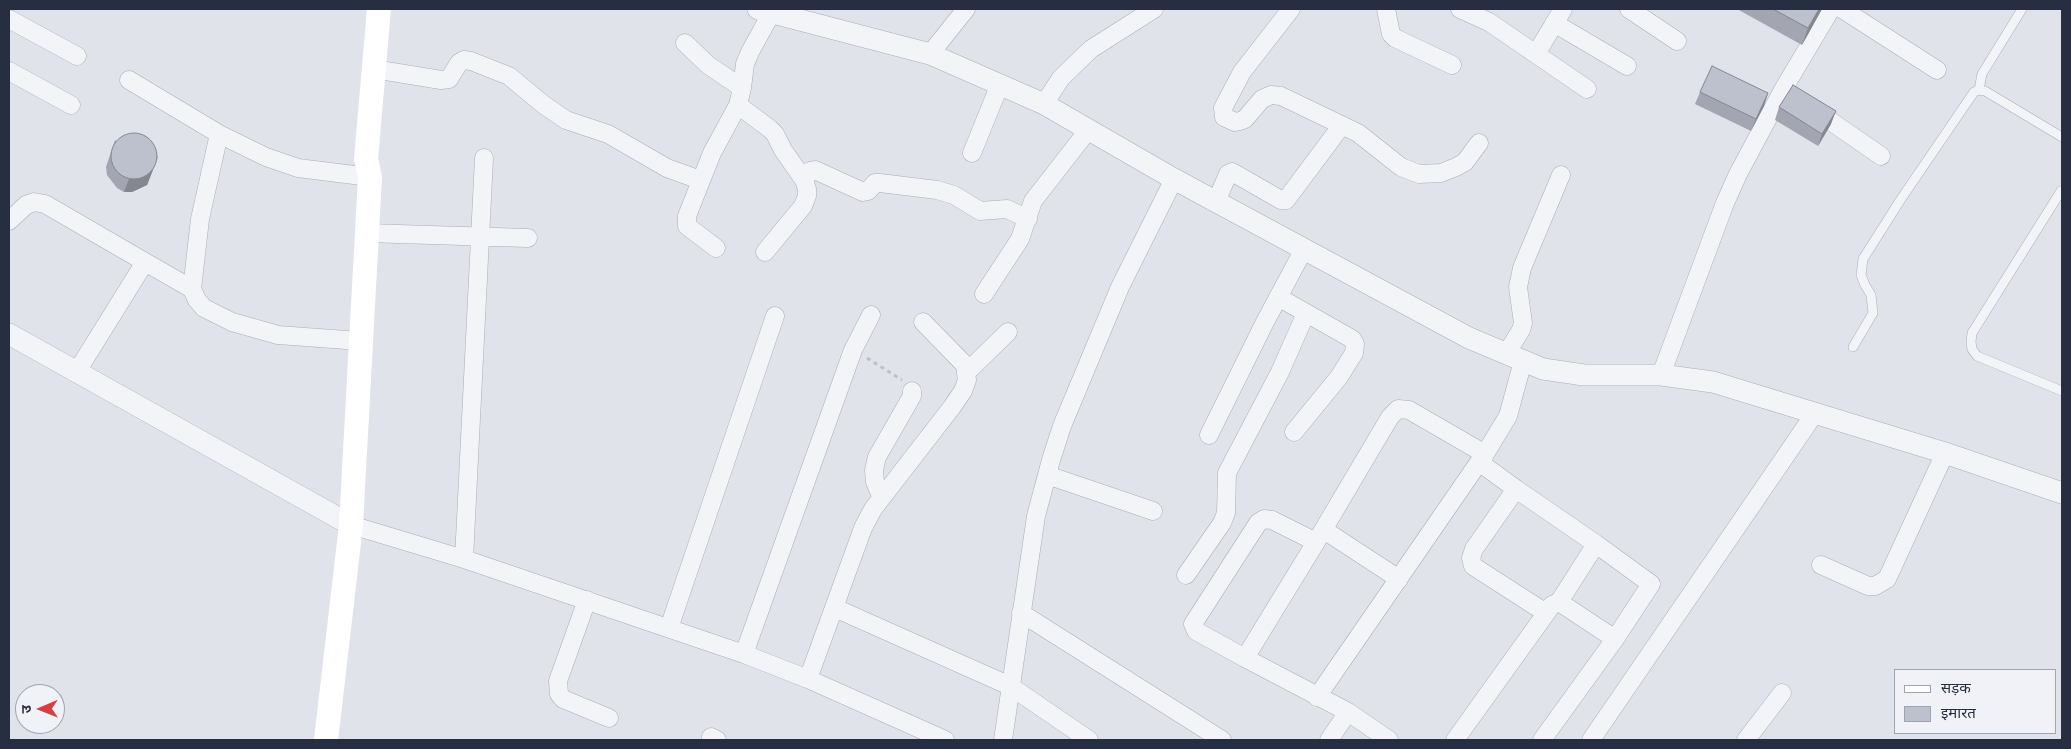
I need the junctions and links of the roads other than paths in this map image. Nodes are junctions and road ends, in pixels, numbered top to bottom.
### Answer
1 (379, 9) edge
2 (393, 9) edge
3 (966, 9) edge
4 (1151, 9) edge
5 (1291, 9) edge
6 (1386, 9) edge
7 (1460, 9) edge
8 (1831, 9) edge
9 (1842, 9) edge
10 (2022, 9) edge
11 (765, 10) edge
12 (1639, 12) edge
13 (1558, 16) edge
14 (9, 19) edge
15 (1677, 41) dead end
16 (685, 43) dead end
17 (930, 54) junction
18 (1536, 54) junction
19 (77, 56) dead end
20 (1452, 65) dead end
21 (1627, 66) dead end
22 (1937, 70) dead end
23 (9, 71) edge
24 (386, 71) junction
25 (128, 80) dead end
26 (1000, 84) junction
27 (742, 88) junction
28 (1587, 88) dead end
29 (1784, 88) junction
30 (1980, 90) junction
31 (1044, 104) junction
32 (71, 105) dead end
33 (738, 105) junction
34 (1342, 125) junction
35 (1089, 129) junction
36 (219, 134) junction
37 (2062, 138) edge
38 (1479, 143) dead end
39 (972, 153) dead end
40 (1881, 156) dead end
41 (484, 158) dead end
42 (1561, 175) dead end
43 (370, 177) junction
44 (1174, 179) junction
45 (700, 180) junction
46 (804, 180) junction
47 (2062, 191) edge
48 (1216, 202) junction
49 (1028, 218) junction
50 (9, 221) edge
51 (366, 232) junction
52 (480, 237) junction
53 (528, 238) dead end
54 (716, 248) dead end
55 (1304, 249) junction
56 (765, 252) dead end
57 (145, 262) junction
58 (192, 289) junction
59 (984, 294) dead end
60 (1278, 297) junction
61 (1306, 313) junction
62 (871, 315) dead end
63 (775, 316) dead end
64 (923, 322) dead end
65 (1008, 332) dead end
66 (9, 334) edge
67 (360, 341) junction
68 (1853, 347) dead end
69 (1515, 357) junction
70 (967, 372) junction
71 (76, 373) junction
72 (1661, 375) junction
73 (912, 391) road end
74 (2062, 391) edge
75 (1815, 413) junction
76 (1294, 432) dead end
77 (1209, 435) dead end
78 (1945, 453) junction
79 (1482, 458) junction
80 (1047, 474) junction
81 (1516, 489) junction
82 (2062, 493) edge
83 (882, 496) junction
84 (1153, 510) dead end
85 (351, 525) junction
86 (1320, 536) junction
87 (1596, 544) junction
88 (464, 559) junction
89 (1821, 565) dead end
90 (1186, 575) dead end
91 (1399, 579) junction
92 (587, 600) junction
93 (1553, 607) junction
94 (836, 608) junction
95 (1021, 613) junction
96 (669, 628) junction
97 (1614, 638) junction
98 (744, 654) junction
99 (1245, 658) junction
100 (808, 679) junction
101 (1010, 686) junction
102 (1782, 693) dead end
103 (1317, 697) junction
104 (1348, 712) junction
105 (609, 718) dead end
106 (326, 740) edge
107 (945, 740) edge
108 (1003, 740) edge
109 (1089, 740) edge
110 (1222, 740) edge
111 (1329, 740) edge
112 (1389, 740) edge
113 (1455, 740) edge
114 (1542, 740) edge
115 (1591, 740) edge
116 (1746, 740) edge

1 - 43 main road
2 - 24 main road
3 - 17 street
4 - 31 street
5 - 34 street
6 - 20 street
7 - 18 street
8 - 29 street
9 - 22 street
10 - 30 lane
11 - 17 street
11 - 27 street
12 - 15 street
13 - 18 street
13 - 21 street
14 - 19 street
16 - 27 street
17 - 26 street
18 - 28 street
23 - 32 street
24 - 43 main road
24 - 45 street
25 - 36 street
26 - 31 street
26 - 39 street
27 - 33 street
29 - 40 street
29 - 72 street
30 - 37 lane
30 - 68 lane
31 - 35 street
33 - 45 street
33 - 46 street
34 - 38 street
34 - 48 street
35 - 44 street
35 - 49 street
36 - 43 street
36 - 58 street
41 - 52 street
42 - 69 street
43 - 51 main road
44 - 48 street
44 - 80 street
45 - 54 street
46 - 49 street
46 - 56 street
47 - 74 lane
48 - 55 street
49 - 59 street
50 - 57 street
51 - 52 street
51 - 67 main road
52 - 53 street
52 - 88 street
55 - 60 street
55 - 69 street
57 - 58 street
57 - 71 street
58 - 67 street
60 - 61 street
60 - 77 street
61 - 76 street
61 - 90 street
62 - 98 street
63 - 96 street
64 - 70 street
65 - 70 street
66 - 71 street
67 - 85 main road
69 - 72 street
69 - 79 street
70 - 83 street
71 - 85 street
72 - 75 street
73 - 83 street
75 - 78 street
75 - 115 street
78 - 82 street
78 - 89 street
79 - 81 street
79 - 86 street
79 - 91 street
80 - 84 street
80 - 95 street
81 - 87 street
81 - 93 street
83 - 94 street
85 - 88 street
85 - 106 main road
86 - 91 street
86 - 99 street
86 - 99 street
87 - 93 street
87 - 97 street
88 - 92 street
91 - 103 street
92 - 96 street
92 - 105 street
93 - 97 street
93 - 113 street
94 - 100 street
94 - 101 street
95 - 101 street
95 - 110 street
96 - 98 street
97 - 114 street
98 - 100 street
99 - 103 street
100 - 107 street
101 - 108 street
101 - 109 street
102 - 116 street
103 - 104 street
104 - 111 street
104 - 112 street

